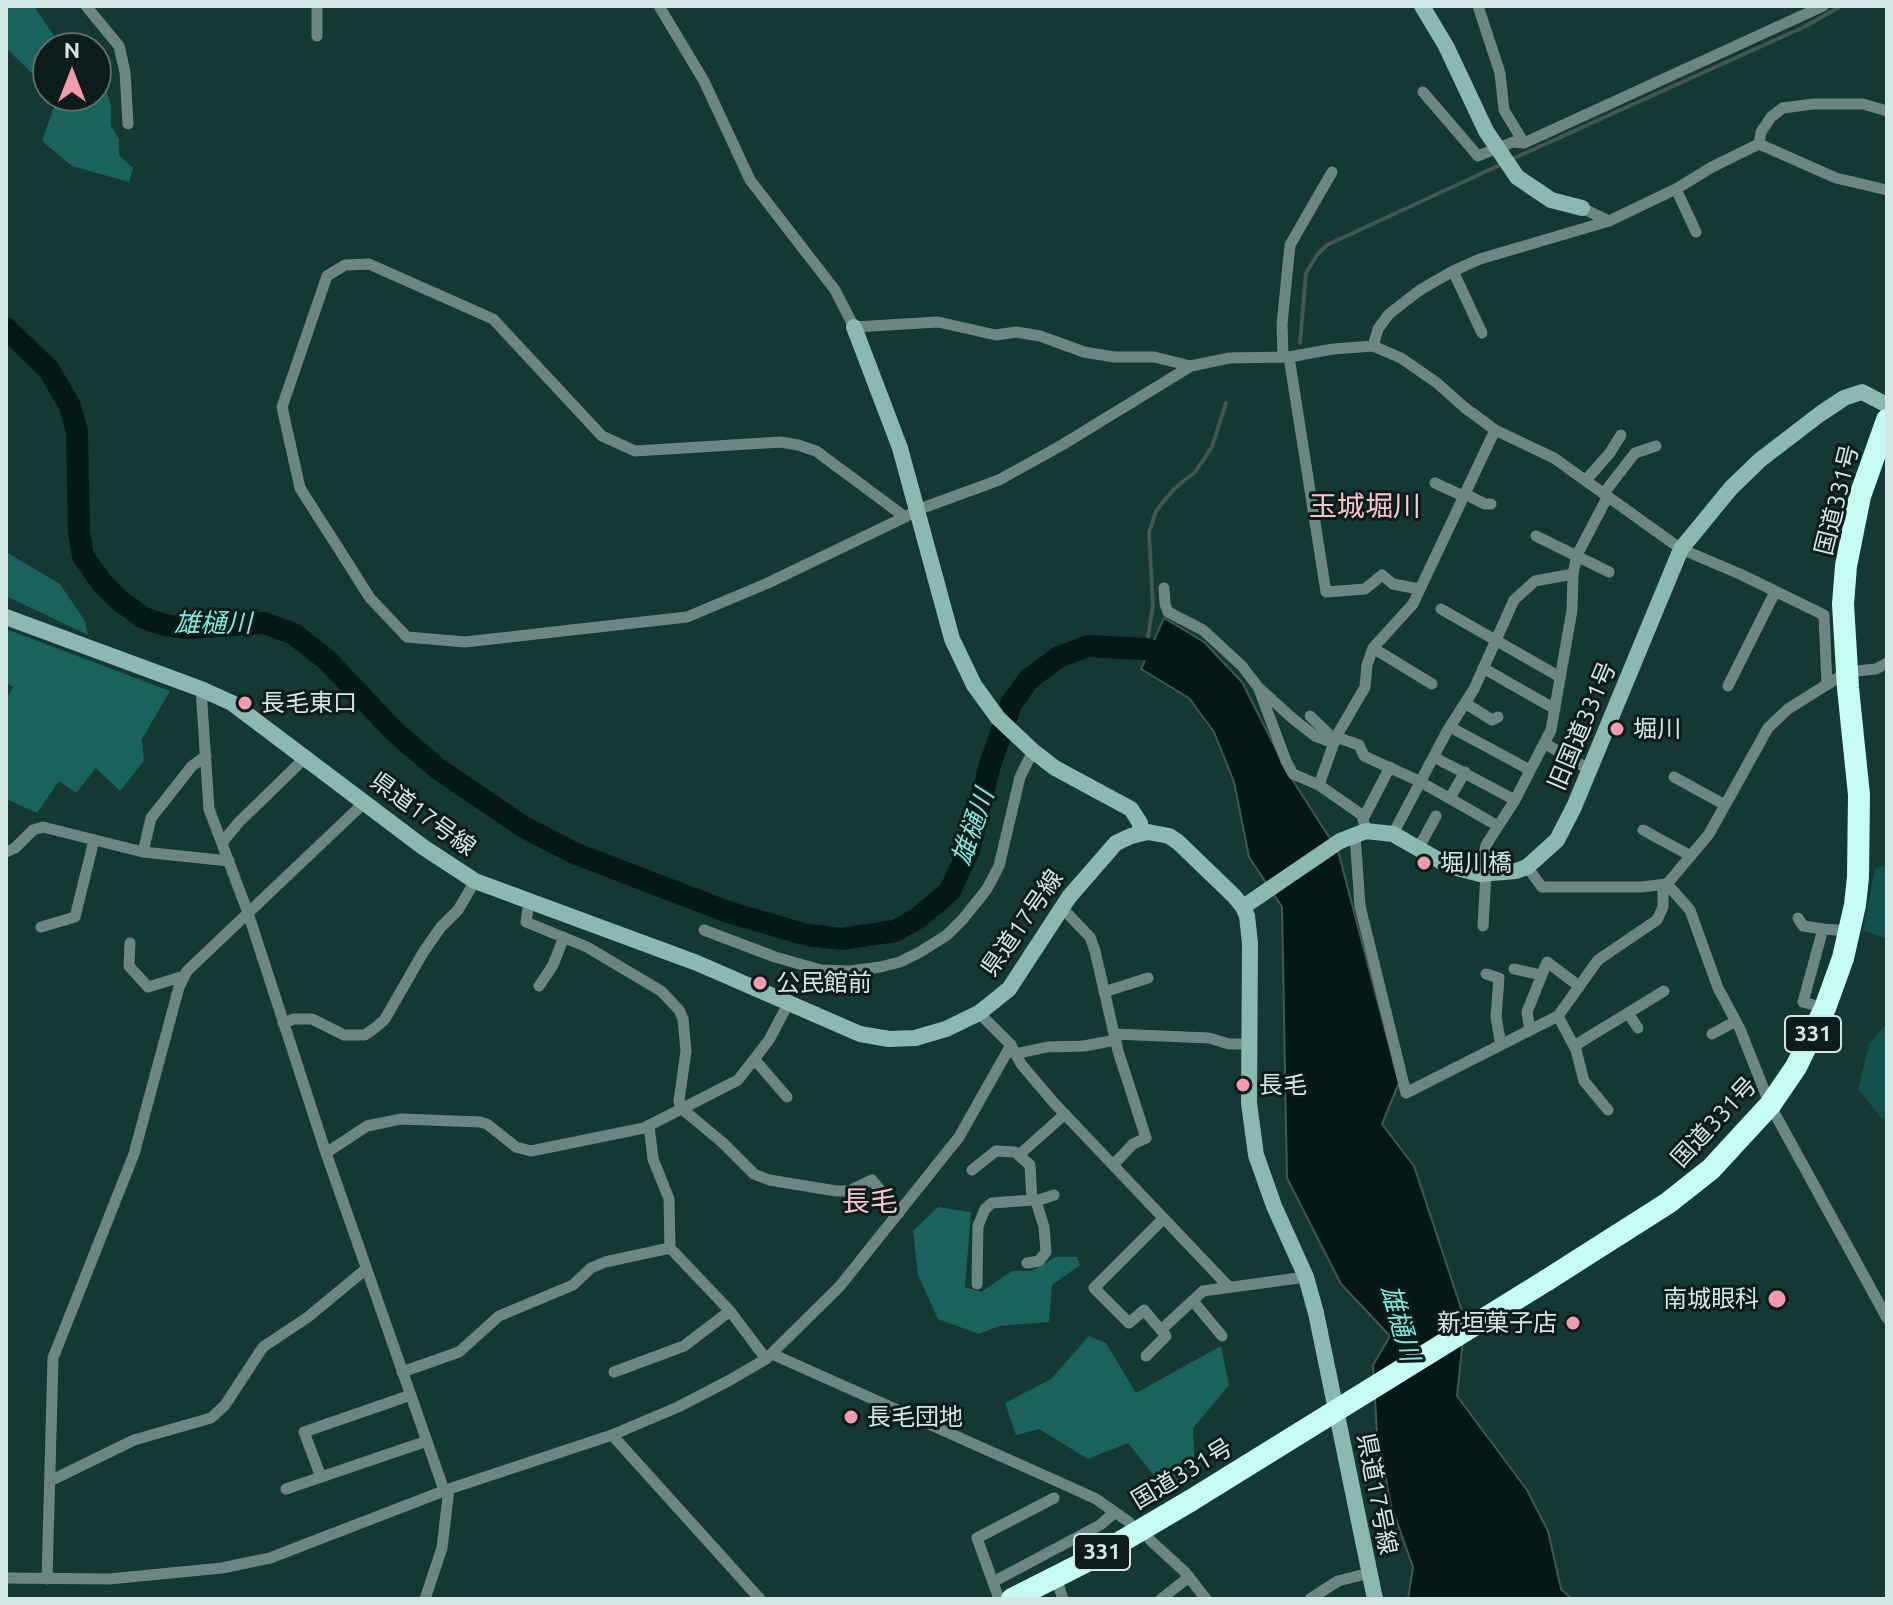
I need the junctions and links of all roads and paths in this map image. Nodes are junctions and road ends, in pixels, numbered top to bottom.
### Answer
1 (86, 6) edge
2 (317, 6) edge
3 (659, 6) edge
4 (1422, 6) edge
5 (1478, 6) edge
6 (1823, 6) edge
7 (317, 36) dead end
8 (1423, 92) dead end
9 (1887, 111) edge
10 (128, 124) dead end
11 (1524, 143) junction
12 (1759, 144) junction
13 (1499, 153) junction
14 (1332, 172) dead end
15 (1676, 189) junction
16 (1887, 190) edge
17 (1582, 208) joint
18 (1609, 221) junction
19 (1696, 232) dead end
20 (1453, 271) junction
21 (854, 327) junction
22 (1482, 333) dead end
23 (1373, 346) junction
24 (1286, 357) junction
25 (1191, 366) junction
26 (1887, 405) edge
27 (1887, 420) edge
28 (1495, 430) junction
29 (1621, 435) dead end
30 (1656, 446) dead end
31 (1586, 480) junction
32 (1435, 483) dead end
33 (1606, 494) junction
34 (1464, 495) junction
35 (1491, 504) dead end
36 (911, 514) junction
37 (1536, 536) dead end
38 (1681, 549) junction
39 (1577, 555) junction
40 (1609, 572) dead end
41 (1573, 574) junction
42 (1164, 588) dead end
43 (1419, 589) junction
44 (1775, 592) junction
45 (1441, 609) dead end
46 (6, 617) edge
47 (1495, 639) junction
48 (1373, 648) junction
49 (1887, 663) edge
50 (1483, 668) junction
51 (1876, 669) junction
52 (1847, 672) junction
53 (1560, 677) junction
54 (1887, 678) edge
55 (1432, 684) dead end
56 (1827, 685) junction
57 (1728, 686) dead end
58 (1258, 687) junction
59 (201, 689) junction
60 (1465, 703) junction
61 (1555, 709) junction
62 (1310, 716) dead end
63 (1498, 717) dead end
64 (1450, 727) junction
65 (1335, 740) junction
66 (1544, 743) junction
67 (1033, 751) junction
68 (206, 756) junction
69 (306, 757) junction
70 (1434, 757) junction
71 (1390, 767) junction
72 (1530, 770) junction
73 (1590, 770) junction
74 (1465, 772) junction
75 (1674, 777) dead end
76 (1419, 781) junction
77 (1319, 785) junction
78 (1450, 798) junction
79 (1515, 800) junction
80 (365, 802) junction
81 (1725, 805) junction
82 (1436, 816) dead end
83 (1498, 826) junction
84 (1643, 830) dead end
85 (1356, 831) junction
86 (1140, 833) junction
87 (1393, 834) junction
88 (94, 840) junction
89 (222, 843) junction
90 (1418, 849) junction
91 (6, 852) edge
92 (143, 852) junction
93 (1691, 856) junction
94 (229, 861) junction
95 (1527, 867) junction
96 (1483, 874) junction
97 (475, 881) junction
98 (1665, 885) junction
99 (529, 902) junction
100 (1243, 907) junction
101 (1062, 908) junction
102 (248, 913) junction
103 (1798, 918) dead end
104 (1483, 926) dead end
105 (41, 927) dead end
106 (1823, 929) junction
107 (704, 930) dead end
108 (1849, 931) junction
109 (564, 937) junction
110 (130, 943) dead end
111 (1514, 969) dead end
112 (1486, 974) dead end
113 (1541, 975) junction
114 (184, 976) junction
115 (1148, 978) dead end
116 (539, 986) dead end
117 (1579, 986) junction
118 (1664, 991) dead end
119 (1104, 992) junction
120 (788, 1004) junction
121 (1825, 1008) junction
122 (979, 1013) junction
123 (1628, 1013) junction
124 (1558, 1016) junction
125 (1736, 1021) junction
126 (283, 1023) junction
127 (1638, 1028) dead end
128 (1530, 1030) junction
129 (1712, 1034) dead end
130 (1115, 1037) junction
131 (1250, 1044) junction
132 (1501, 1045) junction
133 (1574, 1046) junction
134 (1013, 1050) junction
135 (755, 1060) junction
136 (787, 1097) dead end
137 (1770, 1105) junction
138 (681, 1108) junction
139 (1608, 1110) dead end
140 (1065, 1114) junction
141 (649, 1125) junction
142 (326, 1153) junction
143 (1020, 1154) junction
144 (1113, 1165) junction
145 (972, 1170) dead end
146 (1054, 1195) dead end
147 (1034, 1200) junction
148 (899, 1213) junction
149 (1163, 1219) junction
150 (670, 1248) junction
151 (1027, 1263) dead end
152 (366, 1269) junction
153 (1306, 1277) junction
154 (977, 1284) dead end
155 (1228, 1286) junction
156 (1193, 1301) junction
157 (730, 1311) junction
158 (1887, 1318) edge
159 (1161, 1330) junction
160 (1222, 1336) dead end
161 (1146, 1356) dead end
162 (769, 1357) junction
163 (402, 1372) junction
164 (614, 1372) dead end
165 (411, 1395) junction
166 (612, 1435) junction
167 (427, 1441) junction
168 (321, 1477) junction
169 (50, 1481) junction
170 (286, 1489) dead end
171 (446, 1490) junction
172 (1054, 1498) dead end
173 (1115, 1512) junction
174 (1129, 1522) dead end
175 (1150, 1540) dead end
176 (1369, 1573) junction
177 (1189, 1577) junction
178 (6, 1578) edge
179 (47, 1579) junction
180 (993, 1582) junction
181 (1059, 1588) edge
182 (425, 1599) edge
183 (760, 1599) edge
184 (999, 1599) edge
185 (1012, 1599) edge
186 (1161, 1599) edge
187 (1206, 1599) edge
188 (1310, 1599) edge
189 (1375, 1599) edge

1 - 10 street
2 - 7 street
3 - 21 street
4 - 13 main road
5 - 11 street
6 - 11 street
8 - 13 street
9 - 12 street
11 - 13 street
12 - 15 street
12 - 16 street
13 - 17 main road
14 - 24 street
15 - 18 street
15 - 19 street
17 - 18 street
18 - 20 street
20 - 22 street
20 - 23 street
21 - 25 street
21 - 36 main road
23 - 24 street
23 - 28 street
24 - 25 street
24 - 43 street
25 - 36 street
26 - 38 main road, 旧国道331号
27 - 52 highway, 国道331号 / 331
28 - 31 street
28 - 34 street
29 - 31 street
30 - 33 street
31 - 33 street
32 - 34 street
33 - 38 street
33 - 39 street
34 - 35 street
34 - 43 street
36 - 36 street
36 - 67 main road
37 - 39 street
38 - 44 street
38 - 73 main road, 旧国道331号
39 - 40 street
39 - 41 street
41 - 47 street
41 - 53 street
42 - 58 street
43 - 48 street
44 - 56 street
44 - 57 street
45 - 47 street
46 - 59 main road, 県道17号線
47 - 50 street
47 - 53 street
48 - 55 street
48 - 65 street
49 - 51 street
50 - 60 street
50 - 61 street
51 - 52 street
51 - 54 street
52 - 56 street
52 - 108 highway, 国道331号 / 331
53 - 61 street
56 - 81 street
58 - 65 street
58 - 77 street
59 - 68 street
59 - 69 main road, 県道17号線
60 - 63 street
60 - 64 street
61 - 66 street
62 - 65 street
64 - 70 street
64 - 72 street
65 - 71 street
65 - 77 street
66 - 72 street
66 - 73 street
67 - 86 main road
67 - 107 street
68 - 89 street
68 - 92 street
69 - 80 main road, 県道17号線
69 - 89 street
70 - 74 street
70 - 76 street
71 - 76 street
71 - 85 street
72 - 79 street
73 - 95 main road, 旧国道331号
74 - 78 street
74 - 79 street
75 - 81 street
76 - 78 street
76 - 87 street
77 - 85 street
78 - 83 street
79 - 83 street
80 - 97 main road, 県道17号線
80 - 102 street
81 - 93 street
82 - 90 street
83 - 96 street
84 - 93 street
85 - 87 main road
85 - 100 main road
85 - 132 street
86 - 100 main road
86 - 101 main road, 県道17号線
87 - 90 main road
88 - 91 street
88 - 92 street
88 - 105 street
89 - 94 street
90 - 96 main road
92 - 94 street
93 - 98 street
94 - 102 street
95 - 96 main road
95 - 98 street
96 - 104 street
97 - 99 main road, 県道17号線
97 - 126 street
98 - 117 street
98 - 125 street
99 - 109 street
99 - 120 main road, 県道17号線
100 - 131 main road, 県道17号線
101 - 119 street
101 - 122 main road, 県道17号線
102 - 114 street
102 - 126 street
103 - 106 street
106 - 108 street
106 - 121 street
108 - 121 highway, 国道331号 / 331
109 - 116 street
109 - 138 street
110 - 114 street
111 - 113 street
112 - 132 street
113 - 117 street
113 - 128 street
114 - 169 street
115 - 119 street
117 - 124 street
118 - 123 street
119 - 130 street
120 - 122 main road, 県道17号線
120 - 135 street
121 - 137 highway, 国道331号 / 331
122 - 134 street
123 - 127 street
123 - 133 street
124 - 128 street
124 - 133 street
125 - 129 street
125 - 137 street
126 - 142 street
128 - 132 street
130 - 131 street
130 - 134 street
130 - 144 street
131 - 153 main road, 県道17号線
133 - 139 street
134 - 140 street
134 - 148 street
135 - 136 street
135 - 138 street
137 - 158 street
137 - 181 highway, 国道331号 / 331, bridge
138 - 141 street
138 - 148 street
140 - 143 street
140 - 144 street
141 - 142 street
141 - 150 street
142 - 152 street
143 - 145 street
143 - 147 street
144 - 149 street
146 - 147 street
147 - 151 street
147 - 154 street
148 - 162 street
149 - 155 street
149 - 159 street
150 - 157 street
150 - 163 street
152 - 163 street
152 - 169 street
153 - 155 street
153 - 176 main road, 県道17号線
155 - 156 street
156 - 159 street
156 - 160 street
157 - 162 street
157 - 164 street
159 - 161 street
162 - 166 street
162 - 173 street
163 - 165 street
165 - 167 street
165 - 168 street
166 - 171 street
166 - 183 street
167 - 168 street
167 - 171 street
168 - 170 street
169 - 179 street
171 - 179 street
171 - 182 street
172 - 180 street
173 - 174 street
173 - 180 street
175 - 177 street
176 - 188 street
176 - 189 main road, 県道17号線
177 - 186 street
177 - 187 street
178 - 179 street
180 - 184 street
181 - 185 highway, 国道331号 / 331

